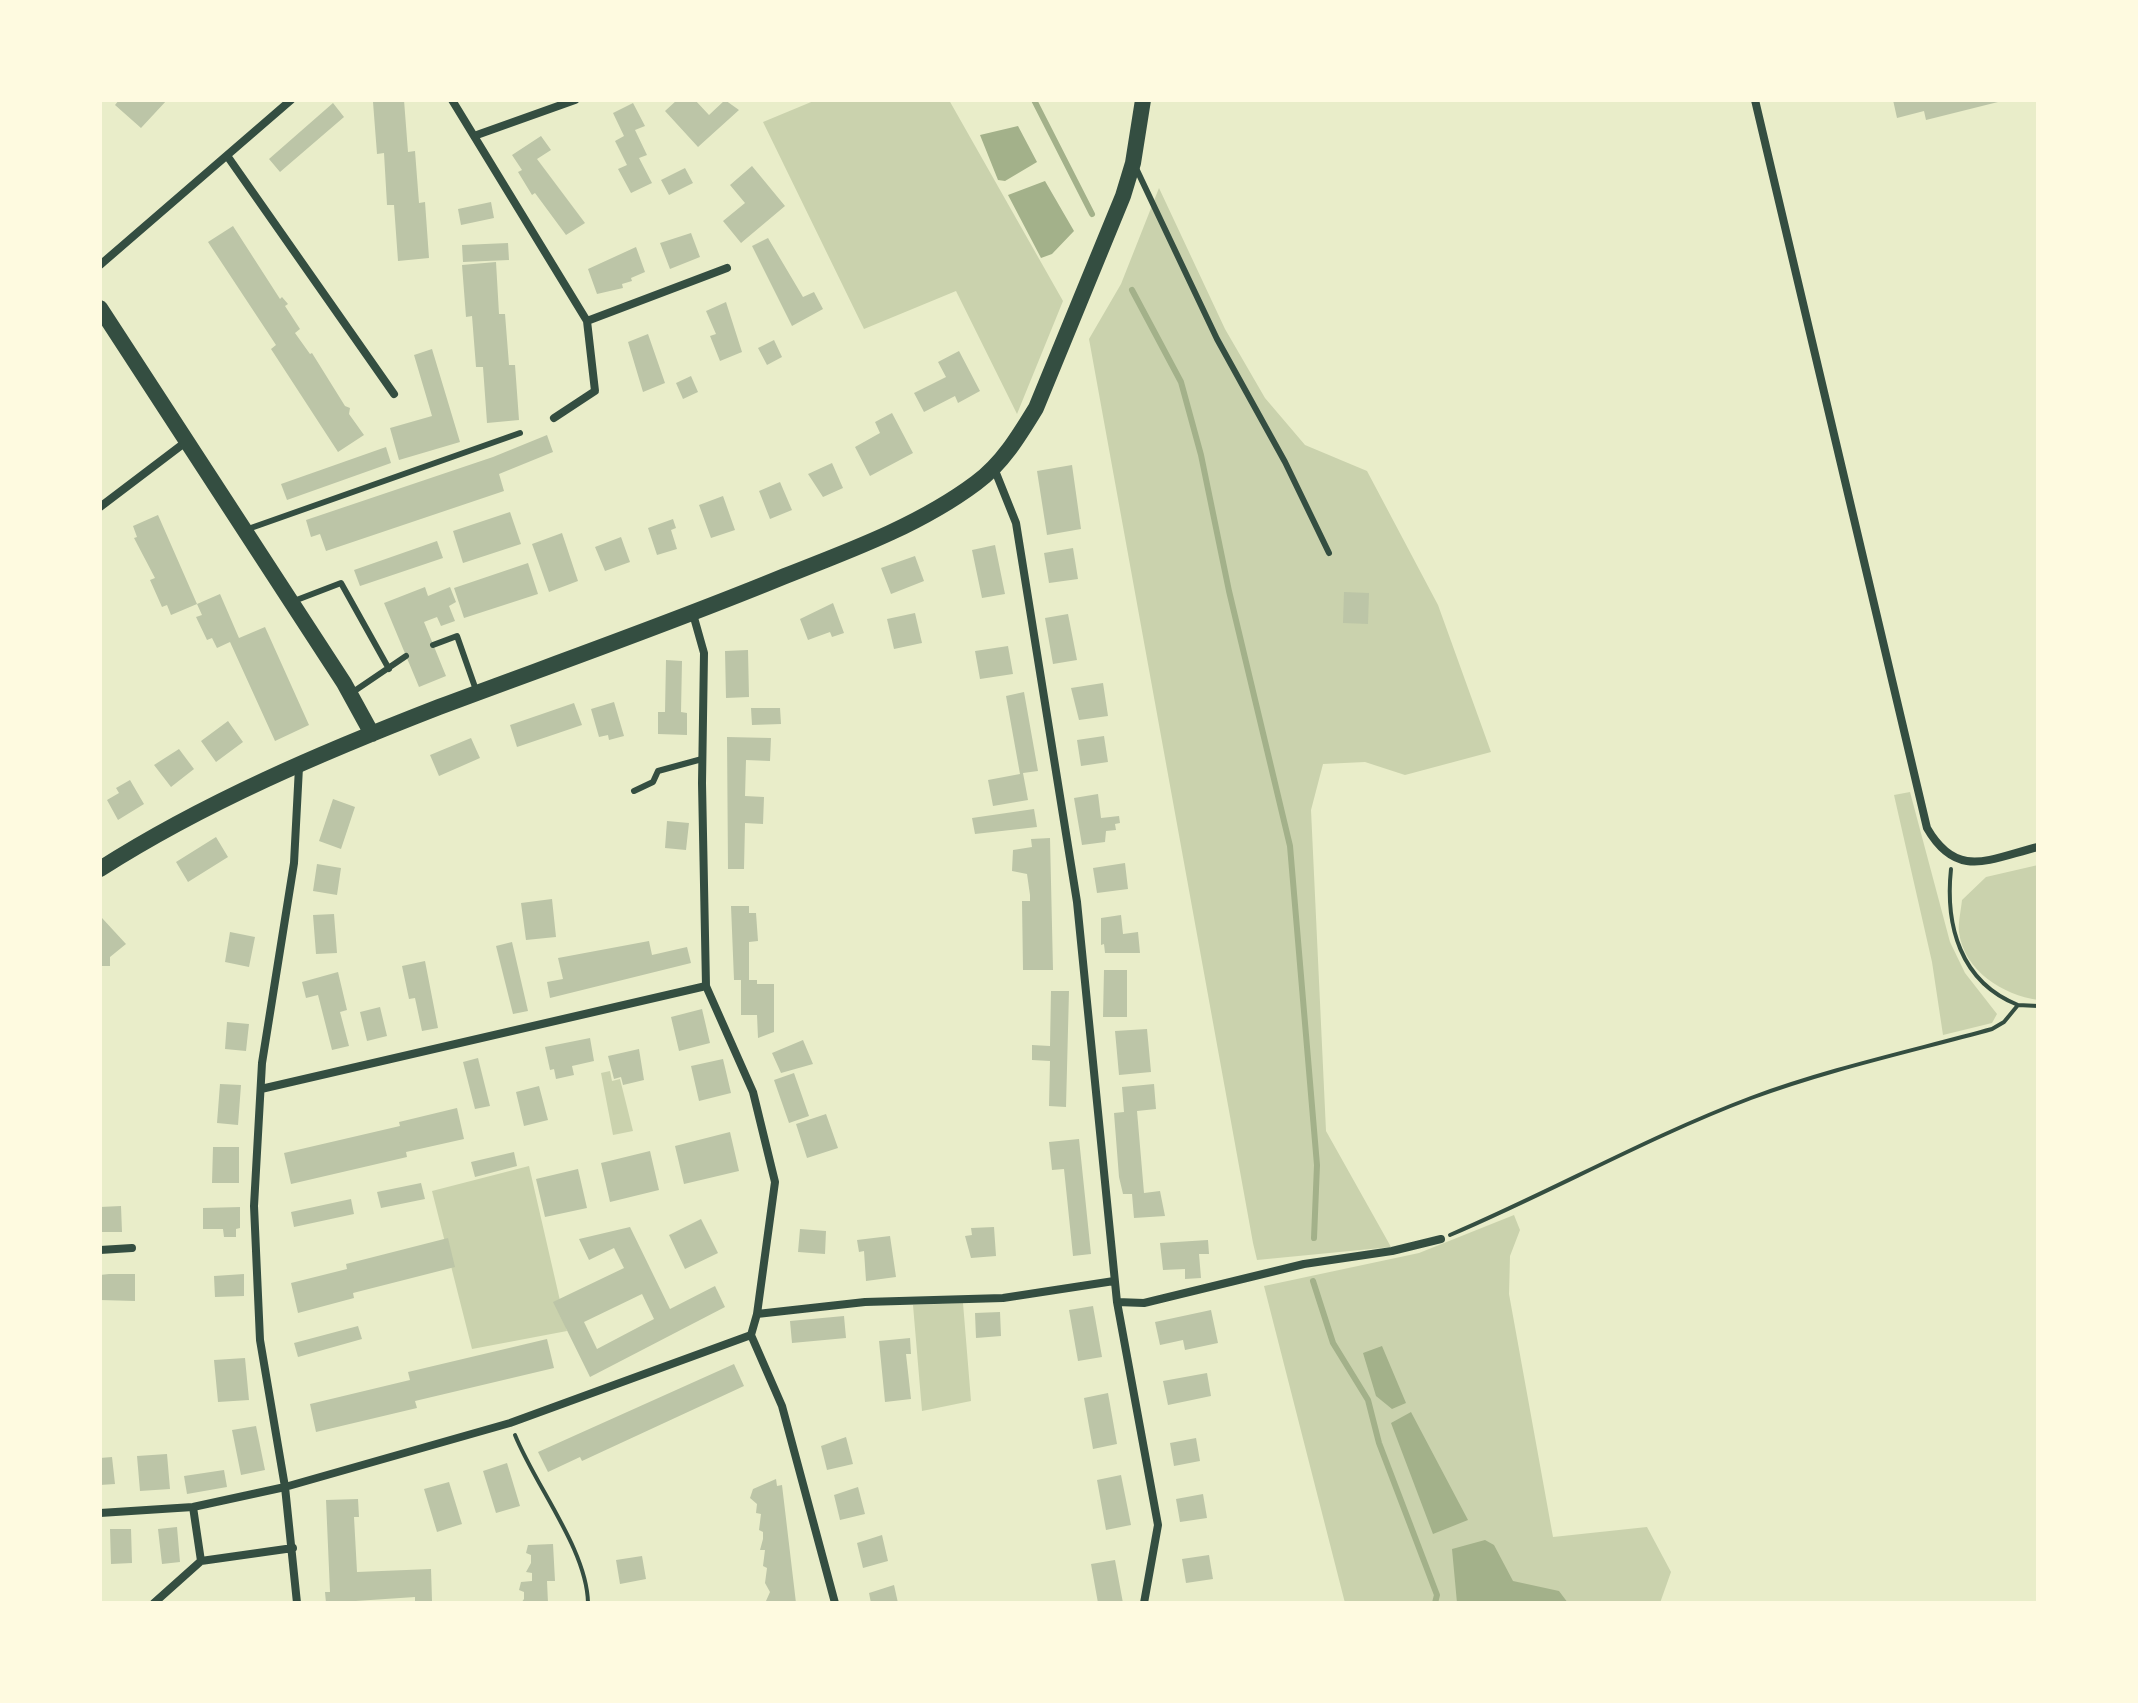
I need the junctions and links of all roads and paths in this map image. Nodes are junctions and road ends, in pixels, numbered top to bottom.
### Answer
1 (291, 100) edge
2 (452, 100) edge
3 (575, 100) edge
4 (1143, 100) edge
5 (1755, 100) edge
6 (474, 136) junction
7 (228, 157) junction
8 (1133, 163) junction
9 (100, 265) edge
10 (727, 268) dead end
11 (100, 308) edge
12 (587, 321) junction
13 (394, 394) dead end
14 (554, 418) dead end
15 (520, 433) dead end
16 (187, 441) junction
17 (994, 467) junction
18 (100, 507) edge
19 (244, 531) junction
20 (1329, 553) dead end
21 (291, 602) junction
22 (693, 614) junction
23 (433, 645) dead end
24 (406, 656) dead end
25 (389, 669) junction
26 (477, 693) junction
27 (350, 694) junction
28 (372, 734) junction
29 (702, 759) junction
30 (299, 767) junction
31 (634, 791) dead end
32 (2038, 847) edge
33 (1952, 859) junction
34 (100, 869) edge
35 (706, 986) junction
36 (2018, 1005) junction
37 (2038, 1006) edge
38 (261, 1089) junction
39 (1441, 1239) joint
40 (132, 1248) dead end
41 (100, 1250) edge
42 (1114, 1281) junction
43 (1117, 1302) junction
44 (757, 1314) junction
45 (751, 1335) junction
46 (510, 1423) junction
47 (285, 1487) junction
48 (193, 1507) junction
49 (100, 1513) edge
50 (293, 1548) junction
51 (201, 1561) junction
52 (154, 1603) edge
53 (297, 1603) edge
54 (588, 1603) edge
55 (835, 1603) edge
56 (1144, 1603) edge

1 - 7 street
2 - 6 street
3 - 6 street
4 - 8 main road
5 - 33 street
6 - 12 street
7 - 9 street
7 - 13 street
8 - 17 main road
8 - 20 lane
10 - 12 street
11 - 16 main road
12 - 14 street
15 - 19 lane
16 - 18 street
16 - 19 main road
17 - 22 main road
17 - 42 street
19 - 21 main road
21 - 25 lane
21 - 27 main road
22 - 26 main road
22 - 29 street
23 - 26 lane
24 - 25 lane
25 - 27 lane
26 - 28 main road
27 - 28 main road
28 - 30 main road
29 - 31 lane
29 - 35 street
30 - 34 main road
30 - 38 street
32 - 33 street
33 - 36 path
35 - 38 street
35 - 44 street
36 - 37 path
36 - 39 path
38 - 47 street
39 - 43 street
40 - 41 street
42 - 43 street
42 - 44 street
43 - 56 street
44 - 45 street
45 - 46 street
45 - 55 street
46 - 47 street
46 - 54 path
47 - 48 street
47 - 50 street
48 - 49 street
48 - 51 street
50 - 51 street
50 - 53 street
51 - 52 street

